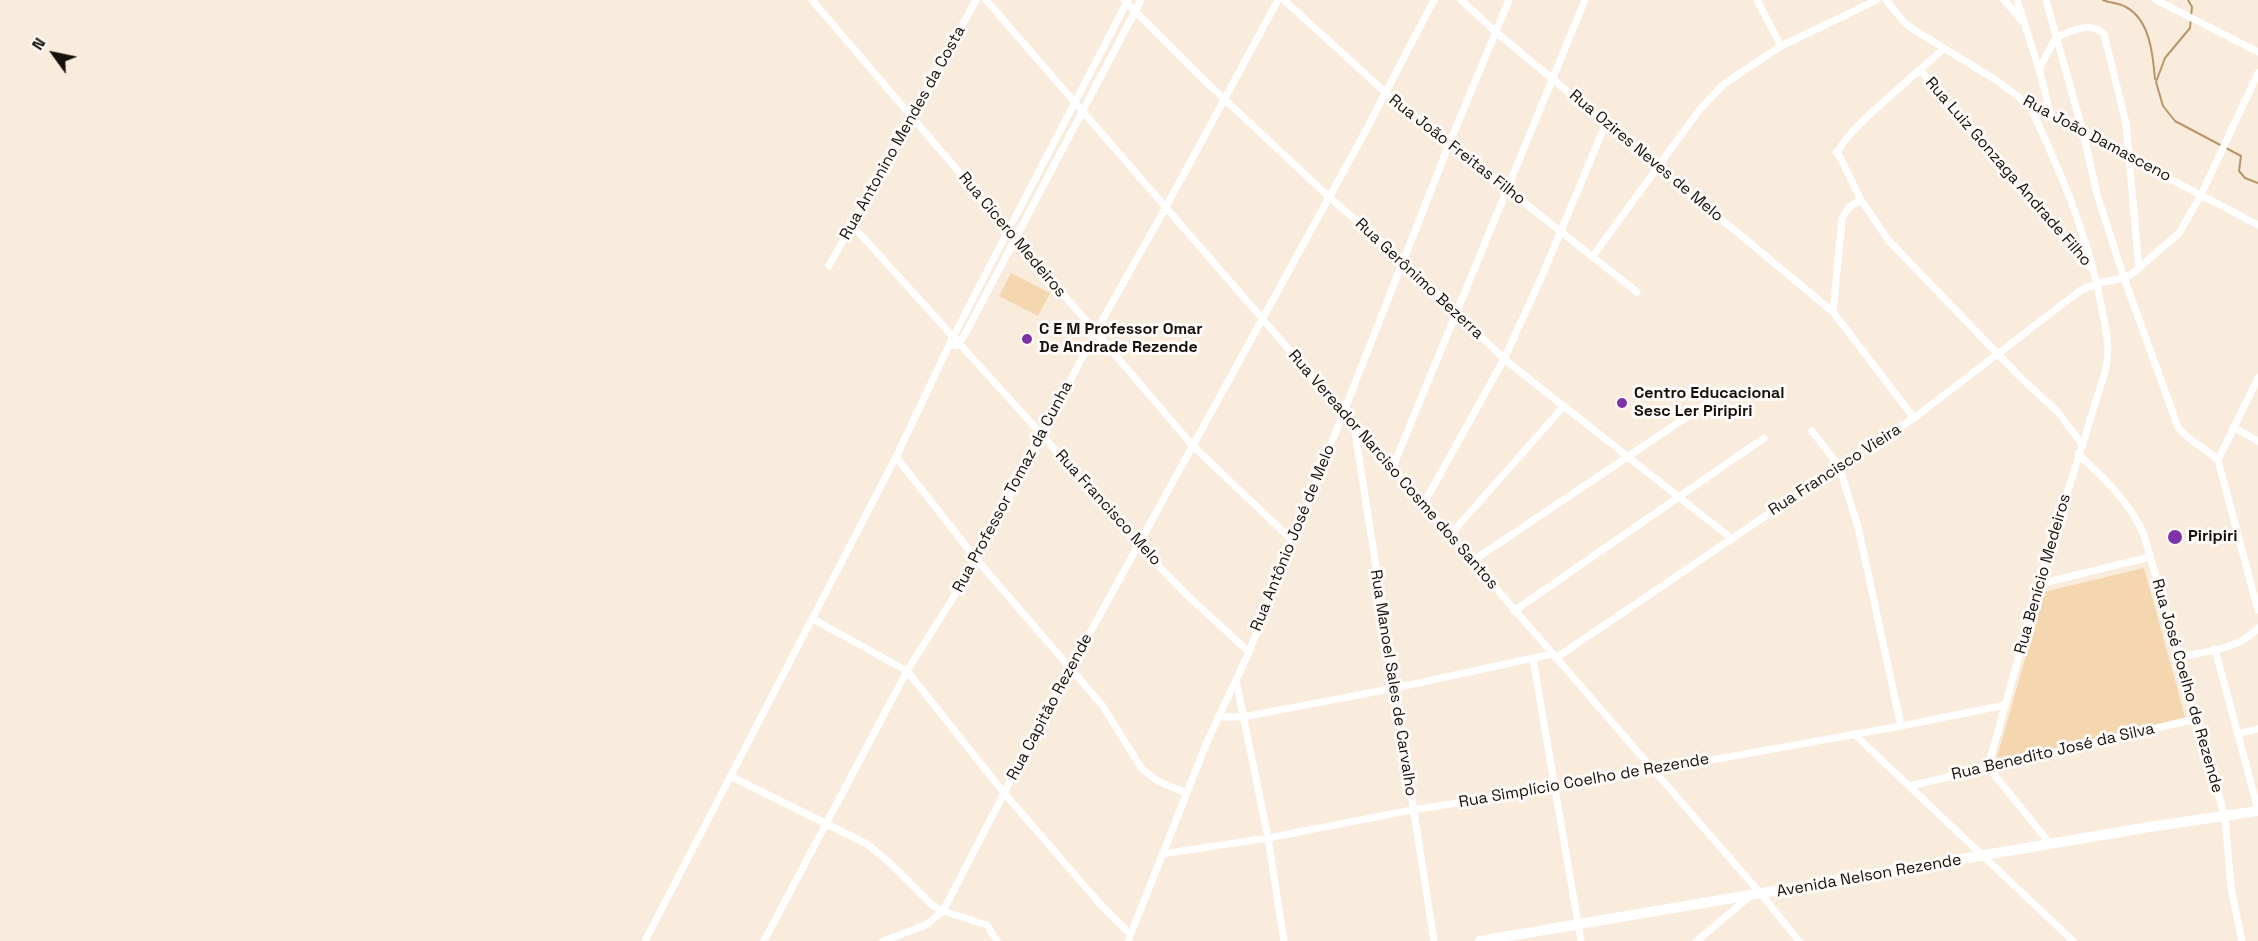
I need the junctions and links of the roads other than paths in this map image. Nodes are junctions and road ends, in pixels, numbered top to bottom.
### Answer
1 (813, 0) edge
2 (976, 0) edge
3 (986, 0) edge
4 (1141, 0) edge
5 (1278, 0) edge
6 (1284, 0) edge
7 (1434, 0) edge
8 (1461, 0) edge
9 (1509, 0) edge
10 (1586, 0) edge
11 (1757, 0) edge
12 (1877, 0) edge
13 (1886, 0) edge
14 (2004, 0) edge
15 (2017, 0) edge
16 (2046, 0) edge
17 (2156, 0) edge
18 (1126, 1) edge
19 (1135, 10) junction
20 (2024, 24) junction
21 (1496, 32) junction
22 (2056, 37) junction
23 (1781, 46) junction
24 (1943, 49) junction
25 (2258, 52) edge
26 (2039, 69) junction
27 (1921, 71) junction
28 (2258, 74) edge
29 (1553, 79) junction
30 (1386, 93) junction
31 (1225, 99) junction
32 (1076, 103) junction
33 (2030, 106) junction
34 (1082, 112) junction
35 (2051, 116) junction
36 (912, 117) junction
37 (1606, 123) junction
38 (2083, 132) junction
39 (1450, 142) junction
40 (2129, 158) junction
41 (1658, 167) junction
42 (1508, 189) junction
43 (2201, 195) junction
44 (1329, 197) junction
45 (1861, 200) junction
46 (1166, 207) junction
47 (852, 225) junction
48 (2258, 225) edge
49 (1009, 232) junction
50 (1559, 232) junction
51 (1015, 238) junction
52 (1593, 256) junction
53 (1402, 261) junction
54 (829, 266) dead end
55 (2139, 269) junction
56 (2094, 272) junction
57 (2124, 278) junction
58 (2098, 283) junction
59 (1636, 292) dead end
60 (1455, 312) junction
61 (1833, 312) junction
62 (1263, 319) junction
63 (1095, 333) junction
64 (953, 337) junction
65 (958, 343) junction
66 (947, 351) junction
67 (1999, 355) junction
68 (1504, 359) junction
69 (2258, 378) edge
70 (1715, 398) dead end
71 (1564, 406) junction
72 (1343, 412) junction
73 (1914, 418) junction
74 (1354, 426) junction
75 (2233, 427) junction
76 (1812, 431) dead end
77 (1043, 436) junction
78 (1764, 438) dead end
79 (2258, 441) edge
80 (2081, 443) junction
81 (1193, 446) junction
82 (2078, 454) junction
83 (1627, 456) junction
84 (896, 457) junction
85 (2218, 460) junction
86 (1839, 466) junction
87 (1392, 469) junction
88 (1678, 496) junction
89 (1423, 505) junction
90 (1450, 535) junction
91 (1732, 539) junction
92 (1293, 541) junction
93 (1138, 545) junction
94 (2150, 557) junction
95 (977, 560) junction
96 (1471, 562) junction
97 (2039, 584) junction
98 (2258, 610) edge
99 (1515, 611) junction
100 (813, 619) junction
101 (2258, 628) edge
102 (2215, 649) junction
103 (1249, 652) junction
104 (1554, 656) junction
105 (2179, 657) junction
106 (1533, 659) junction
107 (1071, 668) junction
108 (907, 671) junction
109 (1236, 680) junction
110 (1395, 688) junction
111 (2005, 705) junction
112 (1218, 717) junction
113 (1243, 717) junction
114 (2195, 719) junction
115 (1901, 726) junction
116 (2258, 729) edge
117 (1854, 734) junction
118 (2238, 734) junction
119 (1988, 766) junction
120 (1652, 770) junction
121 (730, 776) junction
122 (1910, 786) junction
123 (1555, 788) junction
124 (1004, 793) junction
125 (1186, 793) junction
126 (1412, 810) junction
127 (2258, 810) edge
128 (2225, 817) junction
129 (825, 822) junction
130 (1268, 838) junction
131 (2051, 845) junction
132 (1162, 854) junction
133 (1983, 857) junction
134 (1761, 894) junction
135 (1749, 897) junction
136 (943, 911) junction
137 (1578, 925) junction
138 (1129, 937) edge
139 (645, 941) edge
140 (764, 941) edge
141 (883, 941) edge
142 (997, 941) edge
143 (1284, 941) edge
144 (1434, 941) edge
145 (1480, 941) edge
146 (1581, 941) edge
147 (1697, 941) edge
148 (1799, 941) edge
149 (2073, 941) edge
150 (2242, 941) edge

1 - 36 street, Rua Cícero Medeiros
2 - 36 street, Rua Antonino Mendes da Costa
3 - 32 street, Rua Vereador Narciso Cosme dos Santos
4 - 19 street
5 - 31 street, Rua Professor Tomaz da Cunha
6 - 30 street, Rua João Freitas Filho
7 - 30 street, Rua Capitão Rezende
8 - 21 street, Rua Ozires Neves de Melo
9 - 21 street, Rua Antônio José de Melo
10 - 29 street
11 - 23 street
12 - 23 street
13 - 24 street, Rua João Damasceno
14 - 20 street
15 - 20 street
16 - 22 street
17 - 25 street
18 - 19 street, Rua Gerônimo Bezerra
18 - 32 street
19 - 31 street, Rua Gerônimo Bezerra
19 - 34 street
20 - 26 street
21 - 29 street, Rua Ozires Neves de Melo
21 - 39 street, Rua Antônio José de Melo
22 - 26 street
22 - 38 street
22 - 40 street
23 - 41 street
24 - 27 street
24 - 33 street, Rua João Damasceno
26 - 35 street
27 - 45 street
27 - 56 street, Rua Luiz Gonzaga Andrade Filho
28 - 43 street
29 - 37 street, Rua Ozires Neves de Melo
29 - 42 street
30 - 39 street, Rua João Freitas Filho
30 - 44 street, Rua Capitão Rezende
31 - 44 street, Rua Gerônimo Bezerra
31 - 46 street, Rua Professor Tomaz da Cunha
32 - 34 street, Rua Vereador Narciso Cosme dos Santos
32 - 49 street
33 - 35 street, Rua João Damasceno
33 - 56 street, Rua Benício Medeiros
34 - 46 street, Rua Vereador Narciso Cosme dos Santos
34 - 51 street
35 - 38 street, Rua João Damasceno
36 - 47 street, Rua Antonino Mendes da Costa
36 - 49 street, Rua Cícero Medeiros
37 - 41 street, Rua Ozires Neves de Melo
37 - 50 street
38 - 40 street, Rua João Damasceno
38 - 57 street
39 - 42 street, Rua João Freitas Filho
39 - 53 street, Rua Antônio José de Melo
40 - 43 street, Rua João Damasceno
40 - 55 street
41 - 52 street
41 - 61 street, Rua Ozires Neves de Melo
42 - 50 street, Rua João Freitas Filho
42 - 60 street
43 - 48 street, Rua João Damasceno
43 - 55 street
44 - 53 street, Rua Gerônimo Bezerra
44 - 62 street, Rua Capitão Rezende
45 - 61 street
45 - 67 street
46 - 62 street, Rua Vereador Narciso Cosme dos Santos
46 - 63 street, Rua Professor Tomaz da Cunha
47 - 54 street, Rua Antonino Mendes da Costa
47 - 64 street, Rua Francisco Melo
49 - 51 street, Rua Cícero Medeiros
49 - 64 street
50 - 52 street, Rua João Freitas Filho
50 - 68 street
51 - 63 street, Rua Cícero Medeiros
51 - 65 street
52 - 59 street, Rua João Freitas Filho
53 - 60 street, Rua Gerônimo Bezerra
53 - 72 street, Rua Antônio José de Melo
55 - 57 street
56 - 58 street, Rua Benício Medeiros
57 - 58 street, Rua Francisco Vieira
57 - 85 street
58 - 67 street, Rua Francisco Vieira
58 - 80 street, Rua Benício Medeiros
60 - 68 street, Rua Gerônimo Bezerra
60 - 87 street
61 - 73 street, Rua Ozires Neves de Melo
62 - 72 street, Rua Vereador Narciso Cosme dos Santos
62 - 81 street, Rua Capitão Rezende
63 - 77 street, Rua Professor Tomaz da Cunha
63 - 81 street, Rua Cícero Medeiros
64 - 65 street, Rua Francisco Melo
64 - 66 street
65 - 66 street
65 - 77 street, Rua Francisco Melo
66 - 84 street
67 - 73 street, Rua Francisco Vieira
67 - 80 street
68 - 71 street, Rua Gerônimo Bezerra
68 - 89 street
69 - 75 street
70 - 83 street
71 - 83 street, Rua Gerônimo Bezerra
71 - 90 street
72 - 74 street, Rua Vereador Narciso Cosme dos Santos
72 - 92 street, Rua Antônio José de Melo
73 - 86 street, Rua Francisco Vieira
74 - 87 street, Rua Vereador Narciso Cosme dos Santos
74 - 110 street, Rua Manoel Sales de Carvalho
75 - 79 street
75 - 85 street
76 - 86 street
77 - 93 street, Rua Francisco Melo
77 - 95 street, Rua Professor Tomaz da Cunha
78 - 88 street
80 - 82 street, Rua Benício Medeiros
81 - 92 street, Rua Cícero Medeiros
81 - 93 street, Rua Capitão Rezende
82 - 94 street, Rua José Coelho de Rezende
82 - 97 street, Rua Benício Medeiros
83 - 88 street, Rua Gerônimo Bezerra
83 - 96 street
84 - 95 street
84 - 100 street
85 - 98 street
86 - 91 street, Rua Francisco Vieira
86 - 115 street
87 - 89 street, Rua Vereador Narciso Cosme dos Santos
88 - 91 street, Rua Gerônimo Bezerra
88 - 99 street
89 - 90 street, Rua Vereador Narciso Cosme dos Santos
90 - 96 street, Rua Vereador Narciso Cosme dos Santos
91 - 104 street, Rua Francisco Vieira
92 - 103 street, Rua Antônio José de Melo
93 - 103 street, Rua Francisco Melo
93 - 107 street, Rua Capitão Rezende
94 - 97 street
94 - 105 street, Rua José Coelho de Rezende
95 - 107 street
95 - 108 street, Rua Professor Tomaz da Cunha
96 - 99 street, Rua Vereador Narciso Cosme dos Santos
97 - 111 street, Rua Benício Medeiros
99 - 104 street, Rua Vereador Narciso Cosme dos Santos
100 - 108 street
100 - 121 street
101 - 102 street
102 - 105 street
102 - 118 street
103 - 109 street, Rua Antônio José de Melo
104 - 106 street, Rua Francisco Vieira
104 - 120 street, Rua Vereador Narciso Cosme dos Santos
105 - 114 street, Rua José Coelho de Rezende
106 - 110 street, Rua Francisco Vieira
106 - 123 street
107 - 124 street, Rua Capitão Rezende
107 - 125 street
108 - 124 street
108 - 129 street, Rua Professor Tomaz da Cunha
109 - 112 street, Rua Antônio José de Melo
109 - 113 street
110 - 113 street, Rua Francisco Vieira
110 - 126 street, Rua Manoel Sales de Carvalho
111 - 115 street, Rua Simplício Coelho de Rezende
111 - 119 street, Rua Benício Medeiros
112 - 113 street, Rua Francisco Vieira
112 - 125 street, Rua Antônio José de Melo
113 - 130 street
114 - 119 street, Rua Benedito José da Silva
114 - 128 street, Rua José Coelho de Rezende
115 - 117 street, Rua Simplício Coelho de Rezende
116 - 118 street
117 - 120 street, Rua Simplício Coelho de Rezende
117 - 122 street
118 - 127 street
119 - 122 street, Rua Benedito José da Silva
119 - 131 street
120 - 123 street, Rua Simplício Coelho de Rezende
120 - 134 street, Rua Vereador Narciso Cosme dos Santos
121 - 129 street
121 - 139 street
122 - 133 street
123 - 126 street, Rua Simplício Coelho de Rezende
123 - 137 street
124 - 136 street, Rua Capitão Rezende
124 - 138 street
125 - 132 street, Rua Antônio José de Melo
126 - 130 street, Rua Simplício Coelho de Rezende
126 - 144 street, Rua Manoel Sales de Carvalho
127 - 128 main road, Avenida Nelson Rezende
128 - 131 main road, Avenida Nelson Rezende
128 - 150 street, Rua José Coelho de Rezende
129 - 136 street
129 - 140 street, Rua Professor Tomaz da Cunha
130 - 132 street, Rua Simplício Coelho de Rezende
130 - 143 street
131 - 133 main road, Avenida Nelson Rezende
132 - 138 street, Rua Antônio José de Melo
133 - 134 main road, Avenida Nelson Rezende
133 - 149 street
134 - 135 main road, Avenida Nelson Rezende
134 - 148 street, Rua Vereador Narciso Cosme dos Santos
135 - 137 main road, Avenida Nelson Rezende
135 - 147 street
136 - 141 street, Rua Capitão Rezende
136 - 142 street
137 - 145 main road, Avenida Nelson Rezende
137 - 146 street

